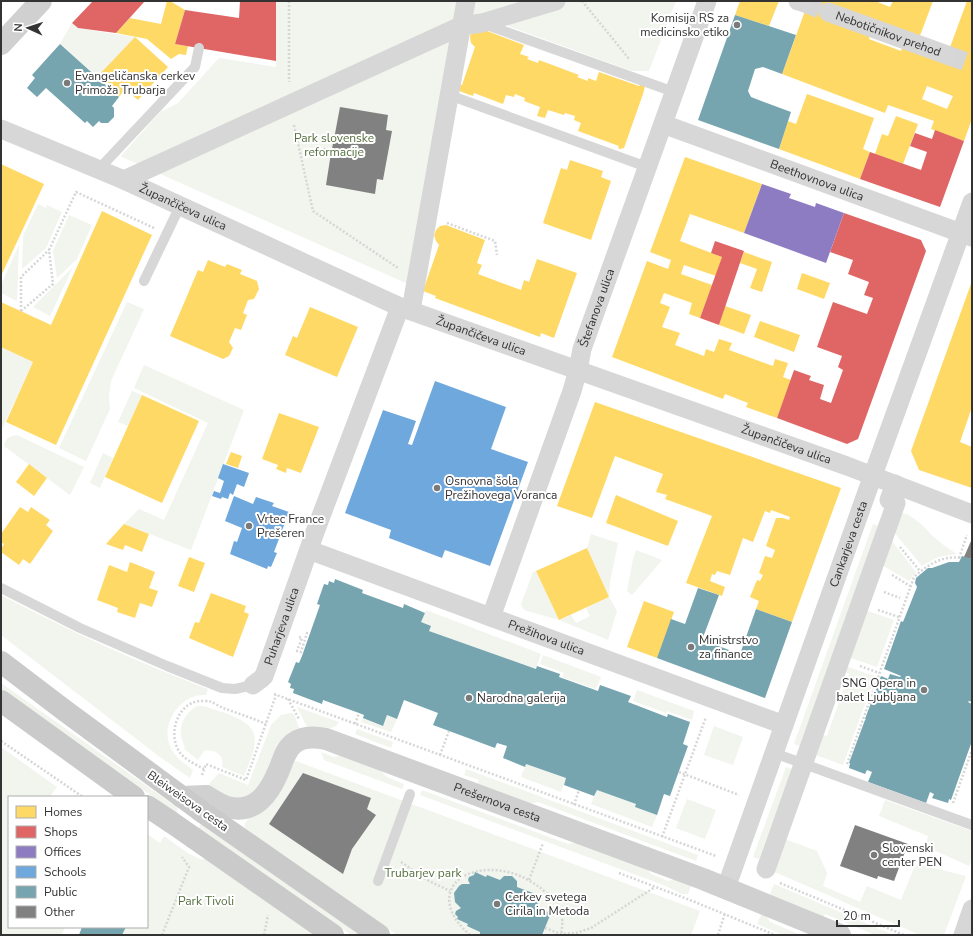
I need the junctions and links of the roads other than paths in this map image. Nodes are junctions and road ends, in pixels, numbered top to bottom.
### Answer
1 (42, 1) edge
2 (466, 1) edge
3 (556, 1) edge
4 (707, 1) edge
5 (828, 12) tunnel mouth
6 (482, 23) junction
7 (461, 26) junction
8 (1, 44) edge
9 (199, 48) dead end
10 (947, 55) tunnel mouth
11 (674, 92) junction
12 (449, 95) junction
13 (663, 124) junction
14 (1, 129) edge
15 (647, 167) junction
16 (98, 170) junction
17 (124, 180) junction
18 (972, 202) edge
19 (180, 206) junction
20 (966, 235) edge
21 (144, 281) dead end
22 (406, 308) junction
23 (578, 370) junction
24 (873, 475) junction
25 (895, 484) junction
26 (972, 514) edge
27 (309, 550) junction
28 (1, 588) edge
29 (491, 616) junction
30 (1, 662) edge
31 (253, 685) joint
32 (1, 701) edge
33 (784, 725) junction
34 (774, 754) junction
35 (803, 764) junction
36 (410, 794) dead end
37 (133, 796) edge
38 (204, 804) junction
39 (148, 807) edge
40 (972, 826) edge
41 (772, 875) road end
42 (378, 880) dead end
43 (726, 888) junction
44 (972, 908) edge
45 (333, 935) edge
46 (379, 935) edge
47 (840, 935) edge
48 (962, 935) edge

1 - 8 main road
2 - 7 street
3 - 6 street
4 - 11 street, Štefanova ulica
5 - 10 street, Nebotičnikov prehod
6 - 7 street
6 - 11 lane
7 - 12 street
7 - 17 street
9 - 16 lane
11 - 13 street, Štefanova ulica
12 - 15 lane
12 - 22 street
13 - 15 street, Štefanova ulica
13 - 20 street, Beethovnova ulica
14 - 16 street, Župančičeva ulica
15 - 23 street, Štefanova ulica
16 - 17 street, Župančičeva ulica
17 - 19 street, Župančičeva ulica
18 - 20 street, Cankarjeva cesta
19 - 21 lane
19 - 22 street, Župančičeva ulica
20 - 24 street, Cankarjeva cesta
22 - 23 street, Župančičeva ulica
22 - 27 street, Puharjeva ulica
23 - 24 street, Župančičeva ulica
23 - 29 street, Štefanova ulica
24 - 25 street, Župančičeva ulica
24 - 33 street, Cankarjeva cesta
25 - 26 street, Župančičeva ulica
25 - 35 street
27 - 29 street, Prežihova ulica
27 - 31 street, Puharjeva ulica
28 - 31 lane, Puharjeva ulica
29 - 33 street, Prežihova ulica
30 - 38 main road, Bleiweisova cesta, bridge
32 - 37 main road
33 - 34 street, Cankarjeva cesta
34 - 35 lane
34 - 43 street, Cankarjeva cesta
35 - 40 lane
35 - 41 street
36 - 42 lane
38 - 43 main road, Prešernova cesta
38 - 46 main road, Bleiweisova cesta
39 - 45 main road, bridge
43 - 47 main road, Prešernova cesta
44 - 48 street

